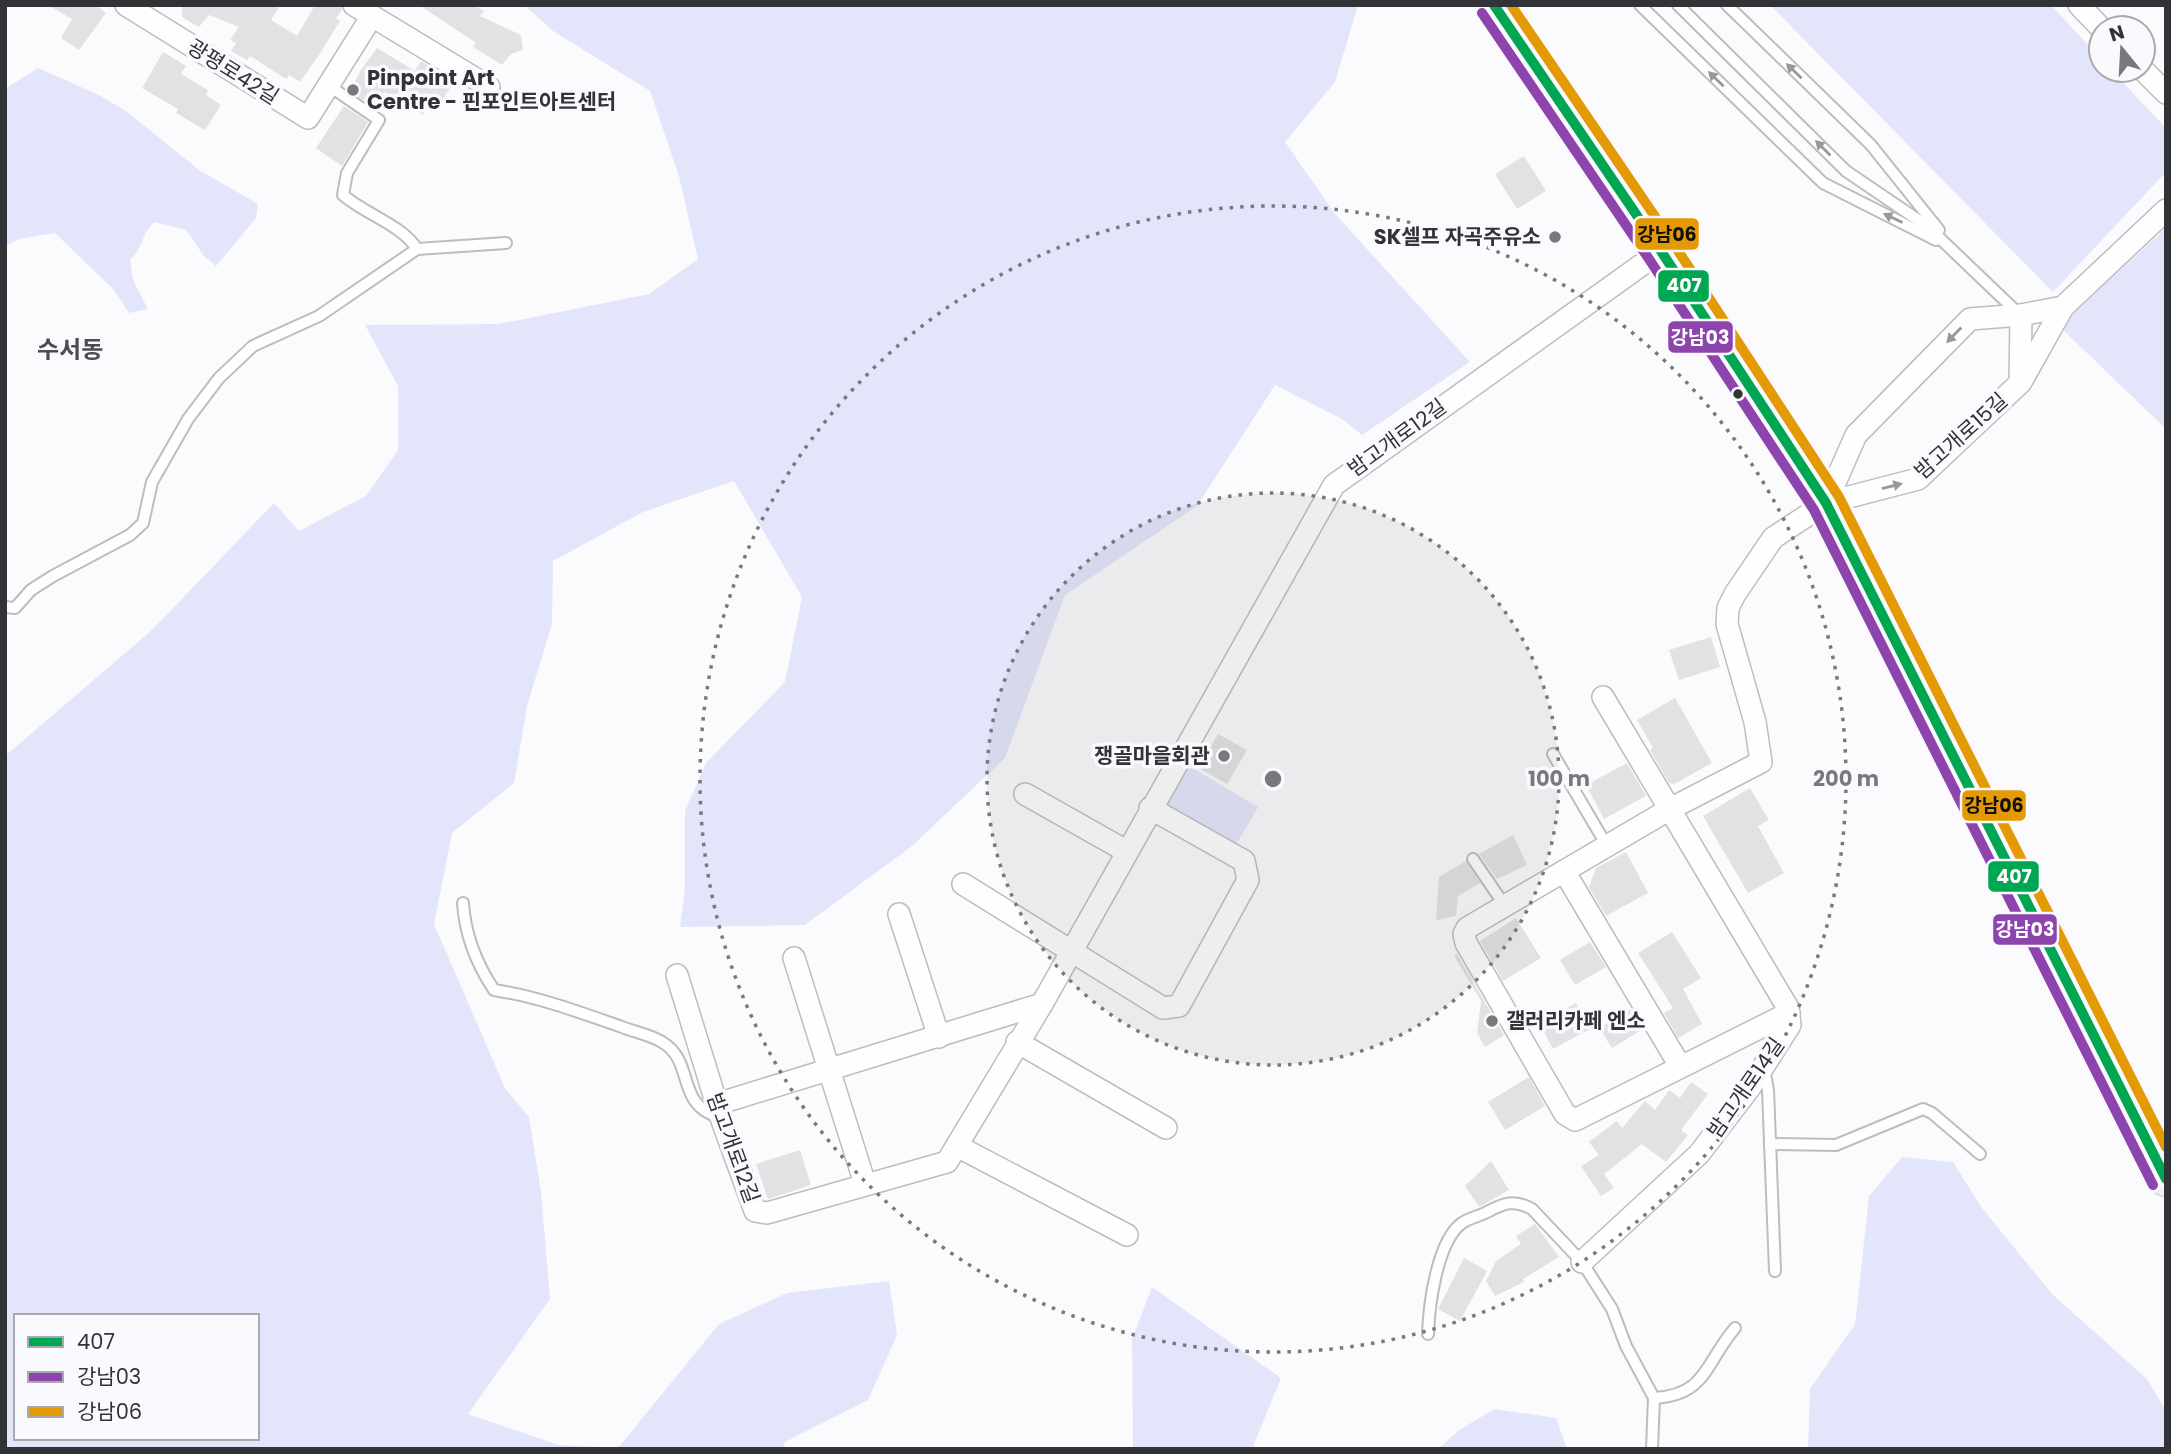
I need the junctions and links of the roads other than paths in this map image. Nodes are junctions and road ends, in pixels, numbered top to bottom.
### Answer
1 (126, 5) edge
2 (1494, 5) edge
3 (1640, 5) edge
4 (1678, 5) edge
5 (1727, 5) edge
6 (363, 11) edge
7 (159, 14) edge
8 (328, 85) junction
9 (489, 87) dead end
10 (2166, 210) edge
11 (506, 243) dead end
12 (417, 249) junction
13 (1954, 249) junction
14 (1661, 251) junction
15 (2063, 307) junction
16 (2021, 315) junction
17 (2020, 383) junction
18 (1826, 503) junction
19 (5, 607) edge
20 (1603, 697) dead end
21 (1553, 754) dead end
22 (1025, 793) dead end
23 (1150, 808) junction
24 (1670, 810) junction
25 (1607, 846) junction
26 (1126, 851) junction
27 (1473, 859) dead end
28 (1563, 871) junction
29 (963, 884) dead end
30 (463, 903) dead end
31 (1505, 906) junction
32 (899, 914) dead end
33 (1071, 951) junction
34 (794, 958) dead end
35 (677, 975) dead end
36 (1042, 1004) junction
37 (1789, 1013) junction
38 (939, 1037) junction
39 (1017, 1042) junction
40 (1680, 1066) junction
41 (1763, 1066) junction
42 (828, 1069) junction
43 (719, 1111) junction
44 (1166, 1128) dead end
45 (1770, 1144) junction
46 (957, 1146) junction
47 (1980, 1154) dead end
48 (2166, 1179) edge
49 (865, 1184) junction
50 (1127, 1235) dead end
51 (1582, 1262) junction
52 (1775, 1271) dead end
53 (1735, 1328) dead end
54 (1428, 1334) dead end
55 (1654, 1398) junction
56 (1651, 1449) edge

1 - 7 street, 광평로42길
2 - 14 main road
13 -> 3 lane
13 -> 4 lane
13 -> 5 lane
6 - 8 street, 광평로42길
6 - 9 street
7 - 8 street, 광평로42길
8 - 12 lane
10 - 15 street
11 - 12 lane
12 - 19 lane
13 - 16 lane
14 - 18 main road
14 - 23 street, 밤고개로12길
15 - 16 street
15 - 17 street
16 - 17 street, 밤고개로15길
16 -> 18 street
18 -> 17 street, 밤고개로15길
18 - 24 street
18 - 48 main road
20 - 24 street, 밤고개로14길
21 - 25 lane
22 - 26 street
23 - 26 street, 밤고개로12길
23 - 33 street
24 - 25 street
24 - 37 street, 밤고개로14길
25 - 28 street
26 - 33 street, 밤고개로12길
27 - 31 lane
28 - 31 street
28 - 40 street
29 - 33 street
30 - 43 lane
31 - 40 street
32 - 38 street
33 - 36 street, 밤고개로12길
34 - 42 street
35 - 43 street, 밤고개로12길
36 - 38 street
36 - 39 street, 밤고개로12길
37 - 40 street
37 - 41 street, 밤고개로14길
38 - 42 street
39 - 44 street
39 - 46 street, 밤고개로12길
41 - 45 lane
41 - 51 street, 밤고개로14길
42 - 43 street
42 - 49 street
43 - 49 street, 밤고개로12길
45 - 47 lane
45 - 52 lane
46 - 49 street, 밤고개로12길
46 - 50 street
51 - 54 lane
51 - 55 lane
53 - 55 lane
55 - 56 lane

